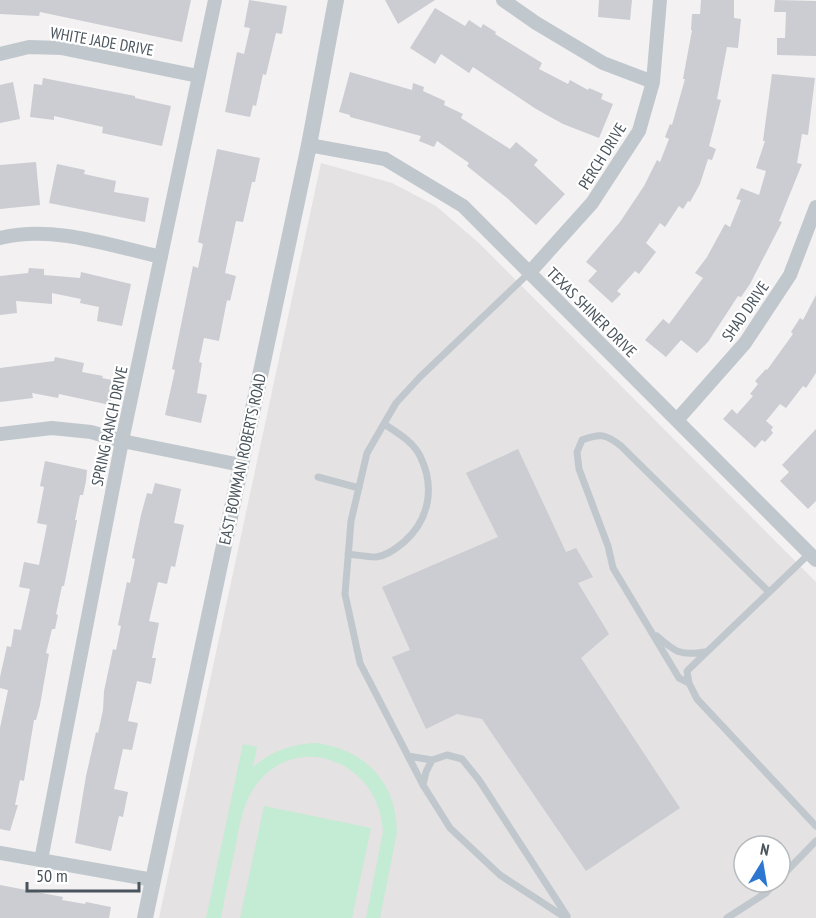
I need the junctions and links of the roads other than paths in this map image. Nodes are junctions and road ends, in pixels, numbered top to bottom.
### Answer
1 (215, 0) edge
2 (336, 0) edge
3 (503, 0) edge
4 (660, 0) edge
5 (0, 54) edge
6 (198, 76) junction
7 (653, 82) junction
8 (309, 145) junction
9 (816, 207) edge
10 (0, 238) edge
11 (161, 257) junction
12 (530, 272) junction
13 (676, 420) junction
14 (384, 423) junction
15 (0, 434) edge
16 (122, 441) junction
17 (241, 465) junction
18 (318, 477) dead end
19 (359, 488) junction
20 (814, 553) edge
21 (348, 554) junction
22 (769, 592) junction
23 (650, 630) junction
24 (707, 652) junction
25 (689, 684) junction
26 (408, 756) junction
27 (432, 760) junction
28 (423, 785) junction
29 (816, 826) edge
30 (816, 841) edge
31 (0, 853) edge
32 (40, 860) junction
33 (792, 866) edge
34 (153, 880) junction
35 (764, 894) edge
36 (144, 918) edge
37 (567, 918) edge
38 (727, 918) edge

1 - 6 street, SPRING RANCH DRIVE
2 - 8 street, EAST BOWMAN ROBERTS ROAD
3 - 7 street
4 - 7 street, PERCH DRIVE
5 - 6 street, WHITE JADE DRIVE
6 - 11 street, SPRING RANCH DRIVE
7 - 12 street, PERCH DRIVE
8 - 12 street, TEXAS SHINER DRIVE
8 - 17 street, EAST BOWMAN ROBERTS ROAD
9 - 13 street, SHAD DRIVE
10 - 11 street
11 - 16 street, SPRING RANCH DRIVE
12 - 13 street, TEXAS SHINER DRIVE
12 - 14 lane
13 - 20 street, TEXAS SHINER DRIVE
14 - 19 lane
14 - 21 lane
15 - 16 street
16 - 17 street
16 - 32 street, SPRING RANCH DRIVE
17 - 34 street, EAST BOWMAN ROBERTS ROAD
18 - 19 lane
19 - 21 lane
20 - 22 lane
21 - 26 lane
22 - 23 lane
22 - 24 lane
23 - 24 lane
23 - 25 lane
24 - 25 lane
25 - 29 lane
26 - 27 lane
26 - 28 lane
27 - 28 lane
27 - 37 lane
28 - 37 lane
30 - 33 lane
31 - 32 street
32 - 34 street
34 - 36 street, EAST BOWMAN ROBERTS ROAD
35 - 38 lane

